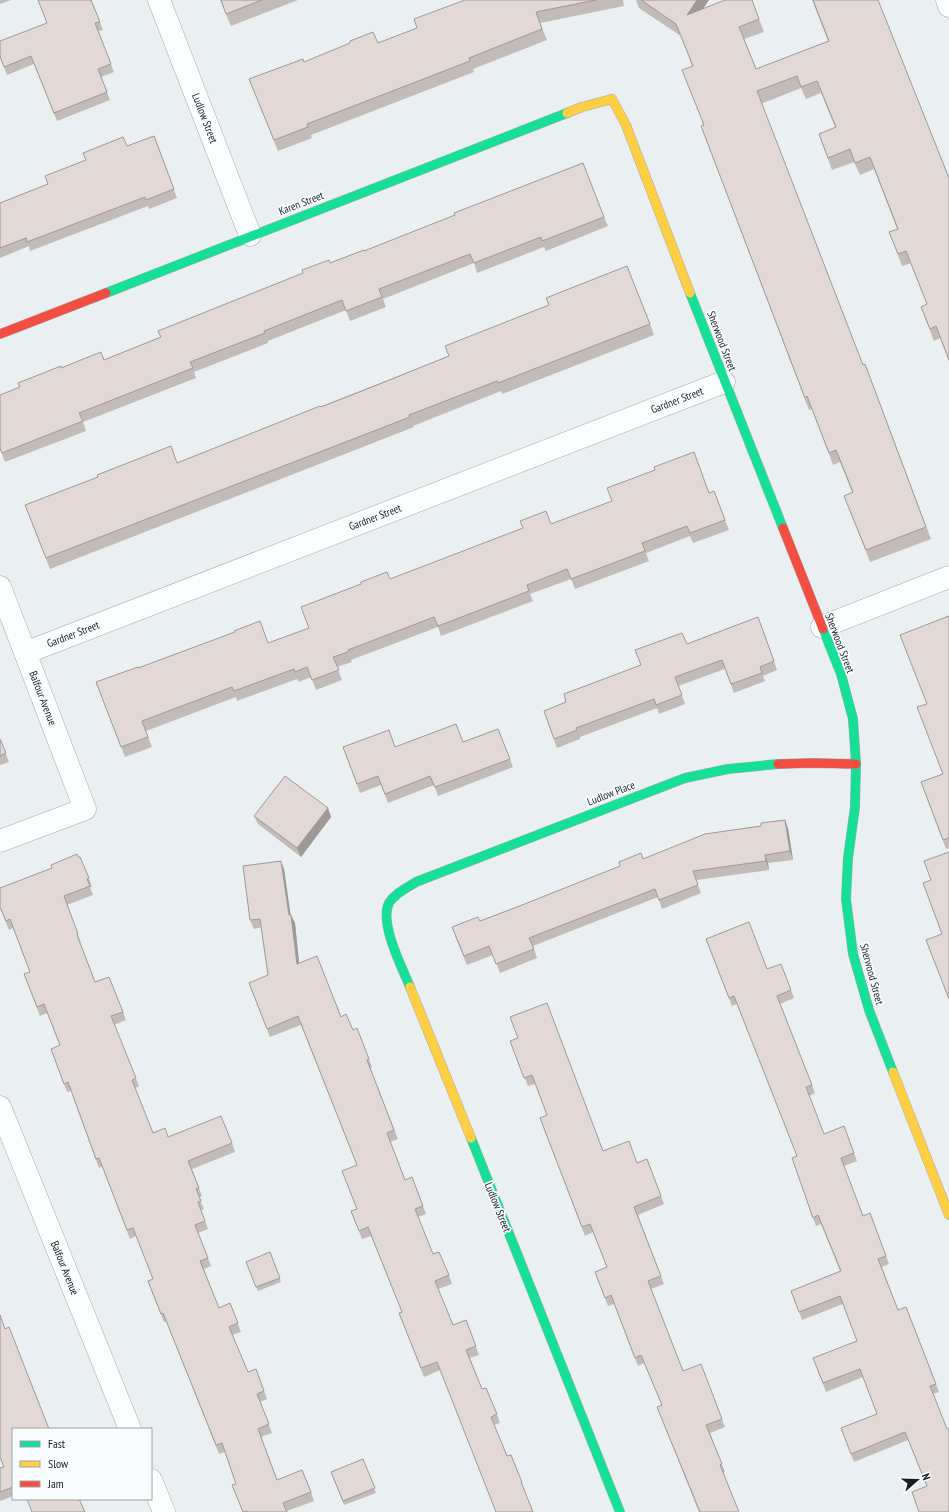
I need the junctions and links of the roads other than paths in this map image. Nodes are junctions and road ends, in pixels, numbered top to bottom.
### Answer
1 (159, 0) edge
2 (947, 0) edge
3 (949, 6) edge
4 (612, 99) joint
5 (250, 235) junction
6 (0, 334) edge
7 (724, 382) junction
8 (949, 577) edge
9 (0, 587) edge
10 (822, 627) junction
11 (26, 653) junction
12 (856, 764) junction
13 (0, 841) edge
14 (389, 901) joint
15 (0, 1106) edge
16 (949, 1215) edge
17 (130, 1428) edge
18 (152, 1482) edge
19 (164, 1512) edge
20 (620, 1512) edge

1 - 5 street, Ludlow Street
2 - 3 street
4 - 5 street, Karen Street
4 - 7 street, Sherwood Street
5 - 6 street, Karen Street
7 - 10 street, Sherwood Street
7 - 11 street, Gardner Street
8 - 10 street
9 - 11 street, Balfour Avenue
10 - 12 street, Sherwood Street
11 - 13 street, Balfour Avenue
12 - 14 street, Ludlow Place
12 - 16 street, Sherwood Street
14 - 20 street, Ludlow Street
15 - 17 street, Balfour Avenue
18 - 19 street

